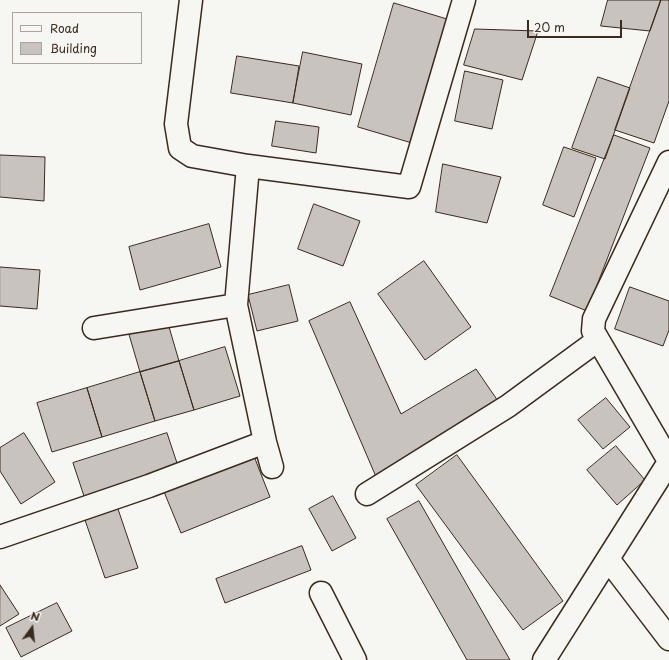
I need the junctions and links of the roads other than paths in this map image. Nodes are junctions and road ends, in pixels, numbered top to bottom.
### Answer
1 (191, 0) edge
2 (464, 0) edge
3 (669, 162) edge
4 (248, 166) junction
5 (236, 305) junction
6 (94, 328) dead end
7 (598, 340) junction
8 (265, 442) junction
9 (669, 462) edge
10 (272, 467) dead end
11 (367, 494) dead end
12 (0, 537) edge
13 (608, 559) junction
14 (320, 593) dead end
15 (669, 639) edge
16 (355, 660) edge
17 (544, 660) edge

1 - 4 street
2 - 4 street
3 - 7 street
4 - 5 street
5 - 6 street
5 - 8 street
7 - 9 street
7 - 11 street
8 - 10 street
8 - 12 street
9 - 13 street
13 - 15 street
13 - 17 street
14 - 16 street

